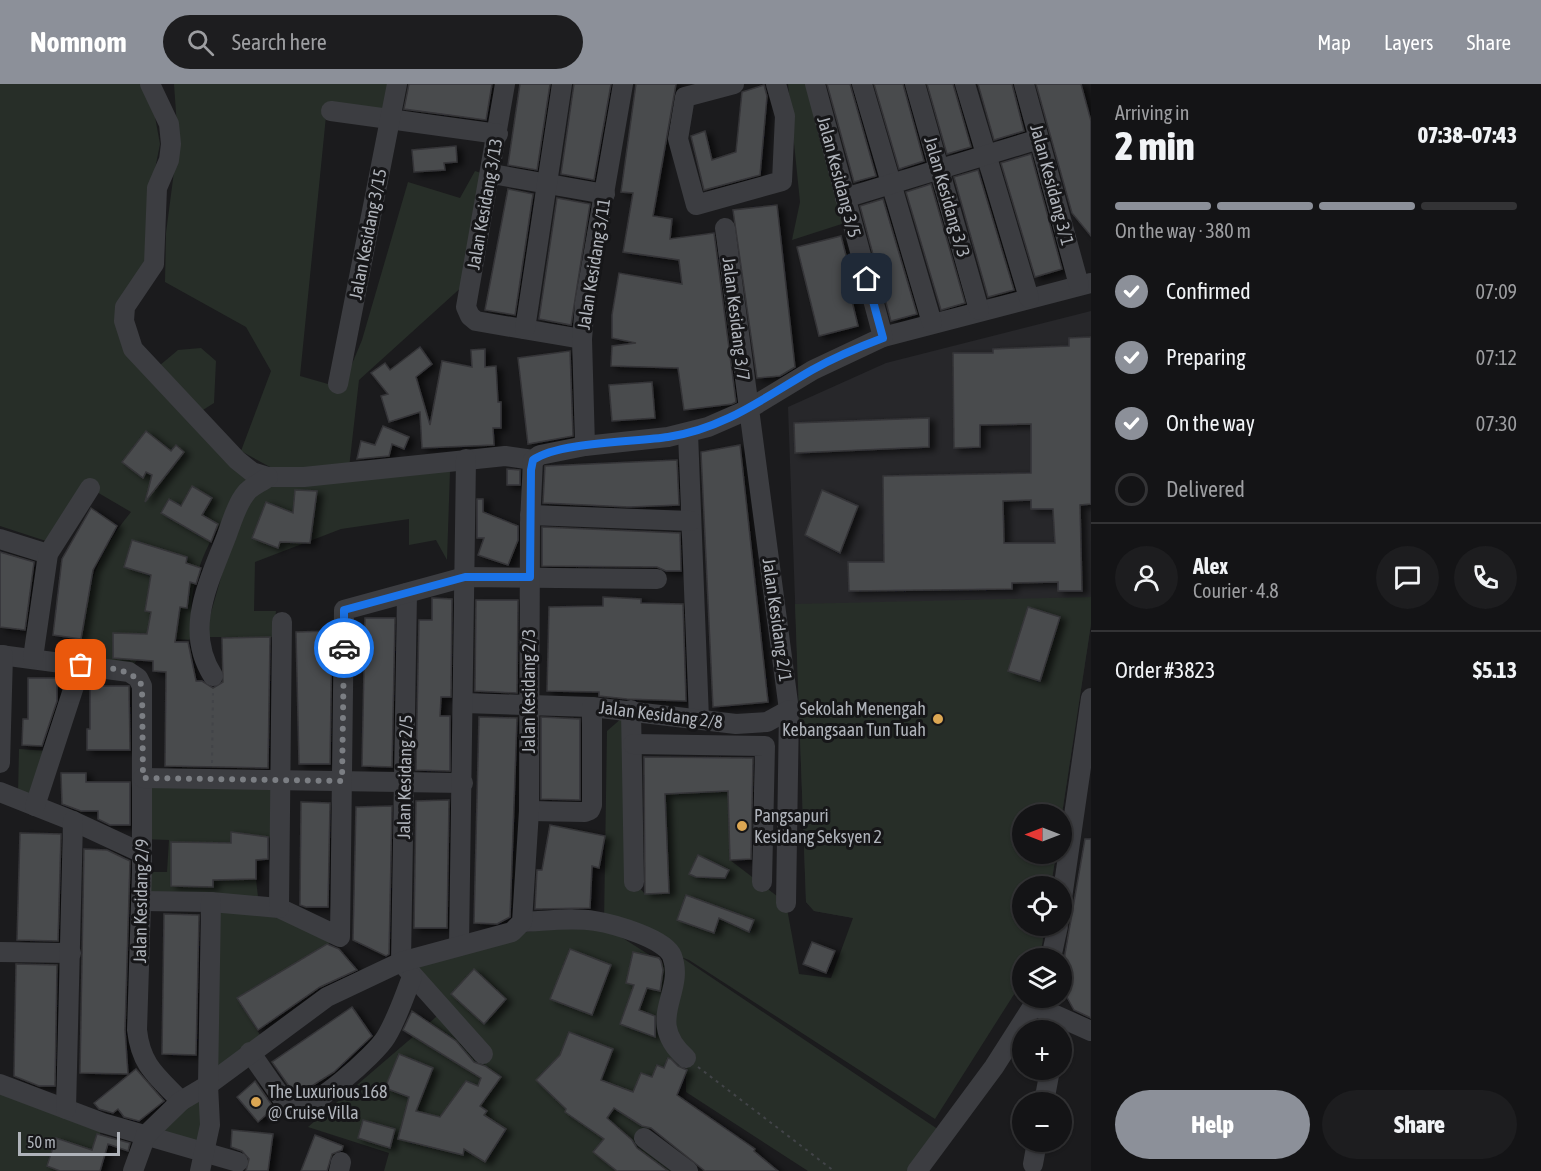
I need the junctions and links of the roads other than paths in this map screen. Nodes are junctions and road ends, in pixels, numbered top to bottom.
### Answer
1 (150, 84) edge
2 (397, 84) edge
3 (506, 84) edge
4 (562, 84) edge
5 (623, 84) edge
6 (776, 84) edge
7 (862, 84) edge
8 (915, 84) edge
9 (965, 84) edge
10 (1024, 84) edge
11 (725, 85) edge
12 (814, 85) edge
13 (331, 111) dead end
14 (391, 118) junction
15 (498, 134) junction
16 (1039, 138) junction
17 (986, 155) junction
18 (938, 170) junction
19 (492, 174) junction
20 (891, 184) junction
21 (548, 185) junction
22 (605, 194) junction
23 (845, 198) junction
24 (725, 228) dead end
25 (1085, 284) edge
26 (1029, 298) junction
27 (979, 310) junction
28 (932, 323) junction
29 (525, 329) junction
30 (883, 338) junction
31 (582, 339) junction
32 (338, 384) dead end
33 (747, 410) junction
34 (688, 433) junction
35 (585, 446) junction
36 (466, 459) junction
37 (533, 460) junction
38 (268, 477) junction
39 (90, 488) dead end
40 (530, 515) junction
41 (691, 521) junction
42 (0, 539) edge
43 (48, 554) junction
44 (465, 577) junction
45 (530, 577) junction
46 (657, 579) dead end
47 (407, 593) junction
48 (282, 622) dead end
49 (1, 655) edge
50 (33, 658) junction
51 (81, 665) junction
52 (213, 676) road end
53 (1091, 698) edge
54 (464, 703) junction
55 (529, 704) junction
56 (592, 707) junction
57 (631, 710) junction
58 (789, 710) junction
59 (699, 719) junction
60 (1088, 734) edge
61 (633, 744) junction
62 (0, 764) edge
63 (143, 778) junction
64 (280, 780) junction
65 (342, 781) junction
66 (405, 782) junction
67 (463, 783) junction
68 (0, 792) edge
69 (35, 806) junction
70 (529, 811) junction
71 (74, 821) junction
72 (142, 854) junction
73 (1065, 876) edge
74 (634, 882) dead end
75 (762, 882) dead end
76 (142, 901) junction
77 (211, 902) junction
78 (786, 903) dead end
79 (279, 908) junction
80 (522, 922) junction
81 (459, 946) junction
82 (0, 952) edge
83 (71, 953) junction
84 (406, 969) junction
85 (1032, 1008) edge
86 (1042, 1008) edge
87 (1055, 1020) edge
88 (1072, 1027) edge
89 (1091, 1031) edge
90 (250, 1052) junction
91 (483, 1054) dead end
92 (686, 1058) road end
93 (0, 1084) edge
94 (208, 1085) junction
95 (181, 1101) junction
96 (66, 1109) junction
97 (146, 1136) junction
98 (644, 1138) dead end
99 (1035, 1152) edge
100 (202, 1162) edge
101 (238, 1162) dead end
102 (1033, 1164) dead end
103 (133, 1171) edge
104 (688, 1171) edge
105 (917, 1171) edge

1 - 38 street
2 - 14 street, Jalan Kesidang 3/15
3 - 15 street, Jalan Kesidang 3/13
4 - 21 street
5 - 22 street, Jalan Kesidang 3/11
6 - 11 street
7 - 20 street
8 - 18 street, Jalan Kesidang 3/3
9 - 17 street
10 - 16 street, Jalan Kesidang 3/1
12 - 23 street, Jalan Kesidang 3/5
13 - 14 street
14 - 15 street
14 - 32 street, Jalan Kesidang 3/15
15 - 19 street, Jalan Kesidang 3/13
16 - 17 street
16 - 25 street, Jalan Kesidang 3/1
17 - 18 street
17 - 26 street
18 - 20 street
18 - 27 street, Jalan Kesidang 3/3
19 - 21 street
19 - 29 street, Jalan Kesidang 3/13
20 - 23 street
20 - 28 street
21 - 22 street
21 - 29 street
22 - 31 street, Jalan Kesidang 3/11
23 - 30 street, Jalan Kesidang 3/5
24 - 33 street, Jalan Kesidang 3/7
25 - 26 street
26 - 27 street
27 - 28 street
28 - 30 street
29 - 31 street
30 - 33 street
31 - 35 street, Jalan Kesidang 3/11
33 - 34 street
33 - 58 street, Jalan Kesidang 2/1
34 - 35 street
34 - 41 street
35 - 37 street
36 - 37 street
36 - 38 street
36 - 44 street
37 - 40 street, Jalan Kesidang 2/3
38 - 52 street
39 - 43 street
40 - 41 street
40 - 45 street, Jalan Kesidang 2/3
41 - 59 street
42 - 43 street
43 - 50 street
44 - 45 street
44 - 47 street
44 - 54 street
45 - 46 street
45 - 55 street, Jalan Kesidang 2/3
47 - 65 street
47 - 66 street, Jalan Kesidang 2/5
48 - 64 street
49 - 50 street
49 - 62 street
50 - 51 street
51 - 63 street, Jalan Kesidang 2/9
51 - 69 street
53 - 60 street
54 - 55 street, Jalan Kesidang 2/8
54 - 67 street
55 - 56 street, Jalan Kesidang 2/8
55 - 70 street, Jalan Kesidang 2/3
56 - 57 street, Jalan Kesidang 2/8
56 - 70 street
57 - 59 street, Jalan Kesidang 2/8
57 - 61 street
58 - 59 street, Jalan Kesidang 2/8
58 - 78 street, Jalan Kesidang 2/1
60 - 73 street
61 - 74 street
61 - 75 street
63 - 64 street
63 - 72 street, Jalan Kesidang 2/9
64 - 65 street
64 - 79 street
65 - 66 street
65 - 79 street
66 - 67 street
66 - 84 street, Jalan Kesidang 2/5
67 - 81 street
68 - 69 street
69 - 71 street
70 - 80 street, Jalan Kesidang 2/3
71 - 72 street
71 - 83 street
72 - 76 street, Jalan Kesidang 2/9
76 - 77 street
76 - 95 street, Jalan Kesidang 2/9
77 - 79 street
77 - 94 street
80 - 81 street
80 - 92 street
81 - 84 street
82 - 83 street
83 - 96 street
84 - 90 street
84 - 90 street
84 - 91 street
85 - 105 street
86 - 87 street
88 - 89 street
90 - 94 street
93 - 96 street
94 - 95 street
94 - 100 street
95 - 97 street
96 - 97 street
97 - 100 street
97 - 103 street
98 - 104 street
99 - 102 street
100 - 101 street

